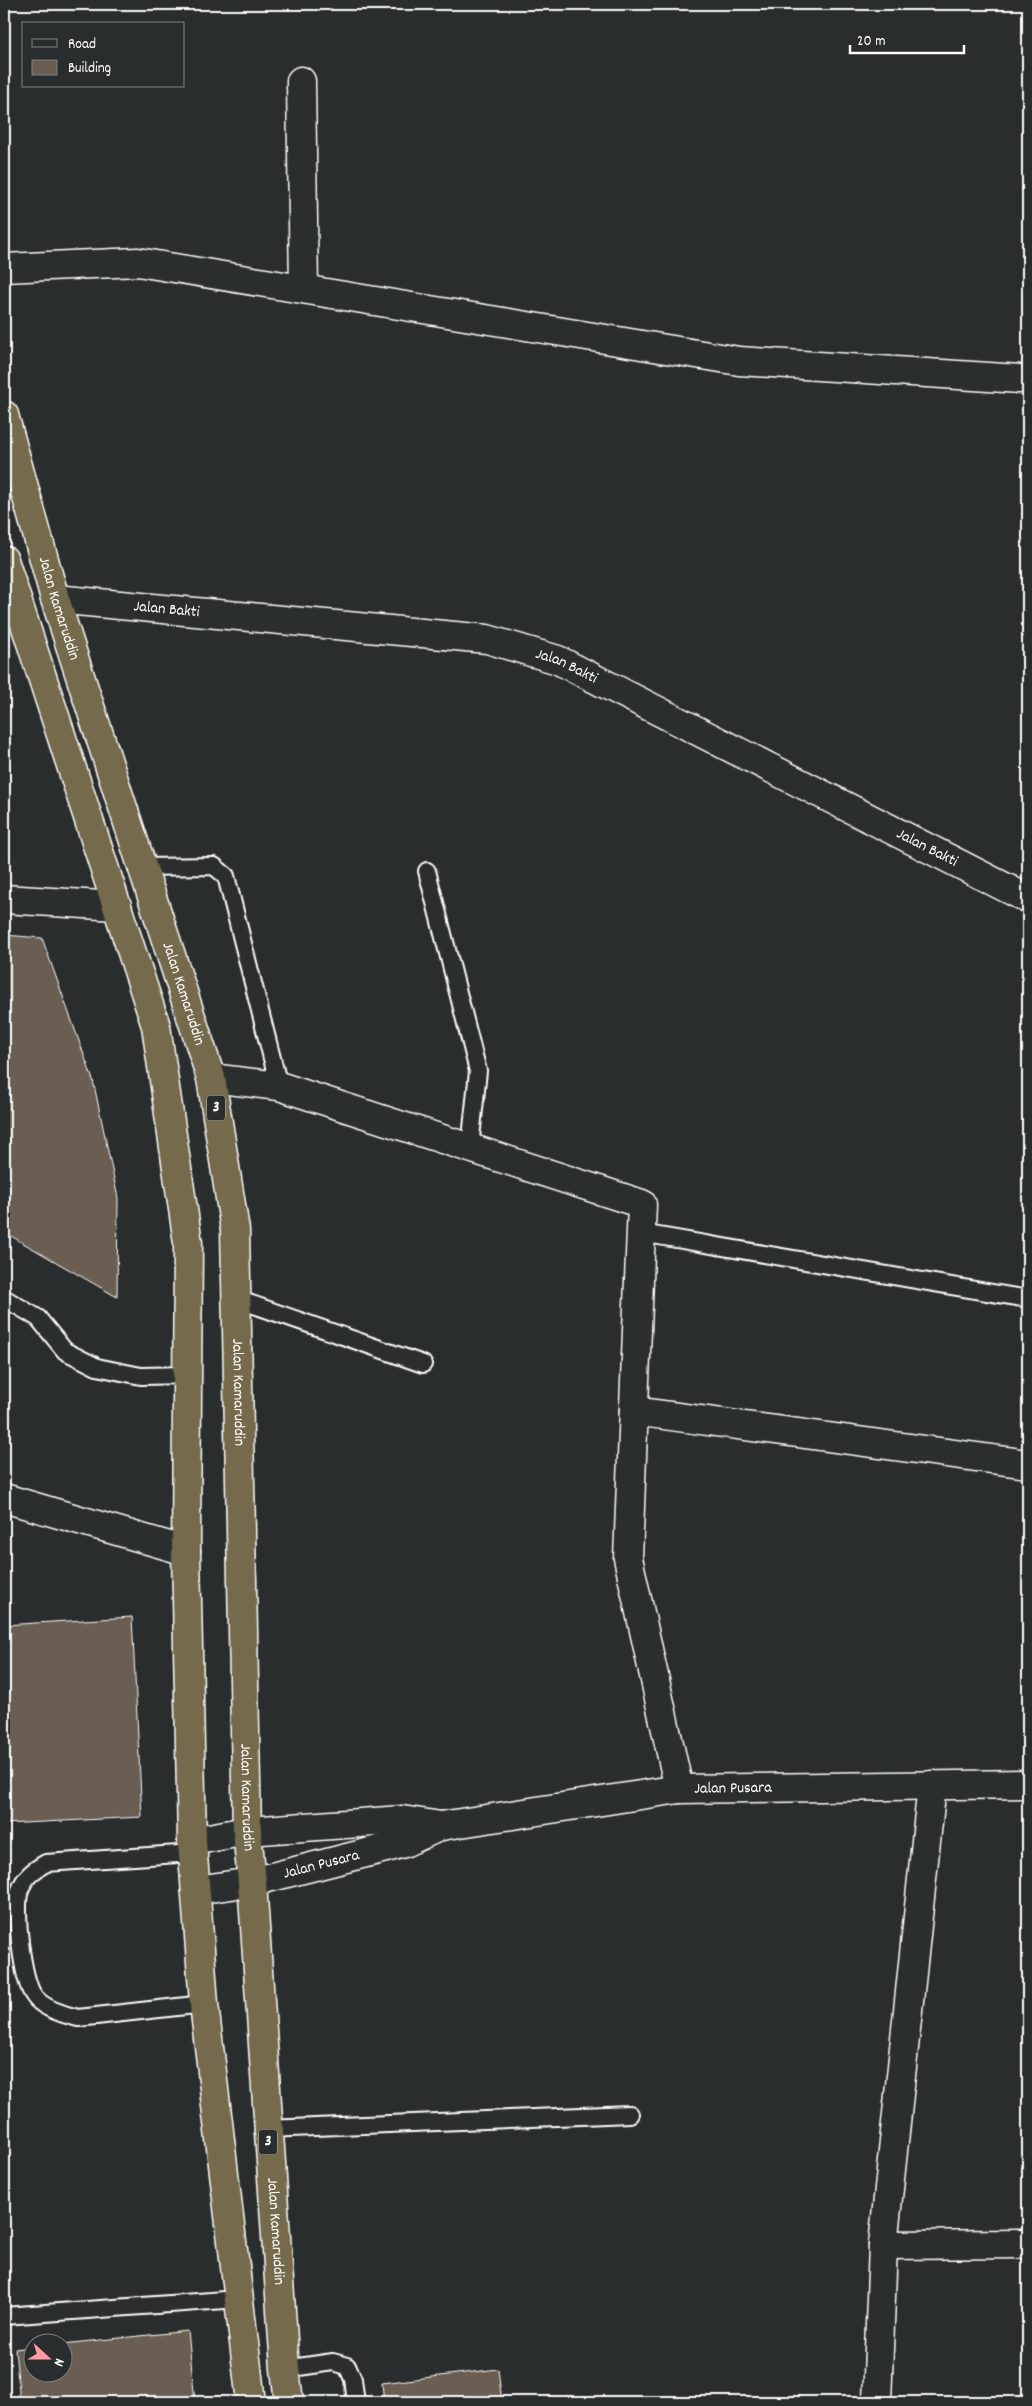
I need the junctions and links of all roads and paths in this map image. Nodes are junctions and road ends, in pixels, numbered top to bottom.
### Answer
1 (301, 81) dead end
2 (4, 268) edge
3 (304, 289) junction
4 (1020, 379) dead end
5 (4, 415) edge
6 (4, 560) edge
7 (56, 599) junction
8 (144, 867) junction
9 (427, 871) dead end
10 (4, 899) edge
11 (1028, 899) edge
12 (117, 906) junction
13 (212, 1078) junction
14 (279, 1086) junction
15 (470, 1148) junction
16 (641, 1232) junction
17 (4, 1298) edge
18 (237, 1299) junction
19 (1028, 1300) edge
20 (423, 1364) dead end
21 (187, 1375) junction
22 (634, 1411) junction
23 (1028, 1464) edge
24 (4, 1498) edge
25 (186, 1551) junction
26 (1028, 1784) edge
27 (932, 1785) junction
28 (679, 1788) junction
29 (441, 1826) junction
30 (246, 1831) junction
31 (192, 1847) junction
32 (252, 1882) junction
33 (196, 1890) junction
34 (204, 2004) junction
35 (630, 2114) dead end
36 (267, 2129) junction
37 (1028, 2244) edge
38 (883, 2245) junction
39 (239, 2299) junction
40 (4, 2316) edge
41 (285, 2369) junction
42 (251, 2402) edge
43 (289, 2402) edge
44 (356, 2402) edge
45 (876, 2402) edge

1 - 3 street
2 - 3 street
3 - 4 street
5 - 7 highway, Jalan Kamaruddin / 3
6 - 12 highway
7 - 8 highway, Jalan Kamaruddin / 3
7 - 11 street, Jalan Bakti
8 - 13 highway, Jalan Kamaruddin / 3
8 - 14 lane
9 - 15 lane
10 - 12 street
12 - 21 highway
13 - 14 street
13 - 18 highway, Jalan Kamaruddin / 3
14 - 15 street
15 - 16 street
16 - 19 lane
16 - 22 street
17 - 21 lane
18 - 20 lane
18 - 30 highway, Jalan Kamaruddin / 3
21 - 25 highway
22 - 23 street
22 - 28 street
24 - 25 street
25 - 31 highway
26 - 27 street, Jalan Pusara
27 - 28 street, Jalan Pusara
27 - 38 street
28 - 29 street, Jalan Pusara
29 - 30 street, Jalan Pusara
29 - 32 street, Jalan Pusara
30 - 31 street, Jalan Pusara
30 - 32 highway, Jalan Kamaruddin / 3
31 - 33 highway
31 - 34 lane
32 - 33 street, Jalan Pusara
32 - 36 highway, Jalan Kamaruddin / 3
33 - 34 highway
34 - 39 highway
35 - 36 lane
36 - 41 highway, Jalan Kamaruddin / 3
37 - 38 street
38 - 45 street
39 - 40 lane
39 - 42 highway
41 - 43 highway, Jalan Kamaruddin / 3
41 - 44 lane

